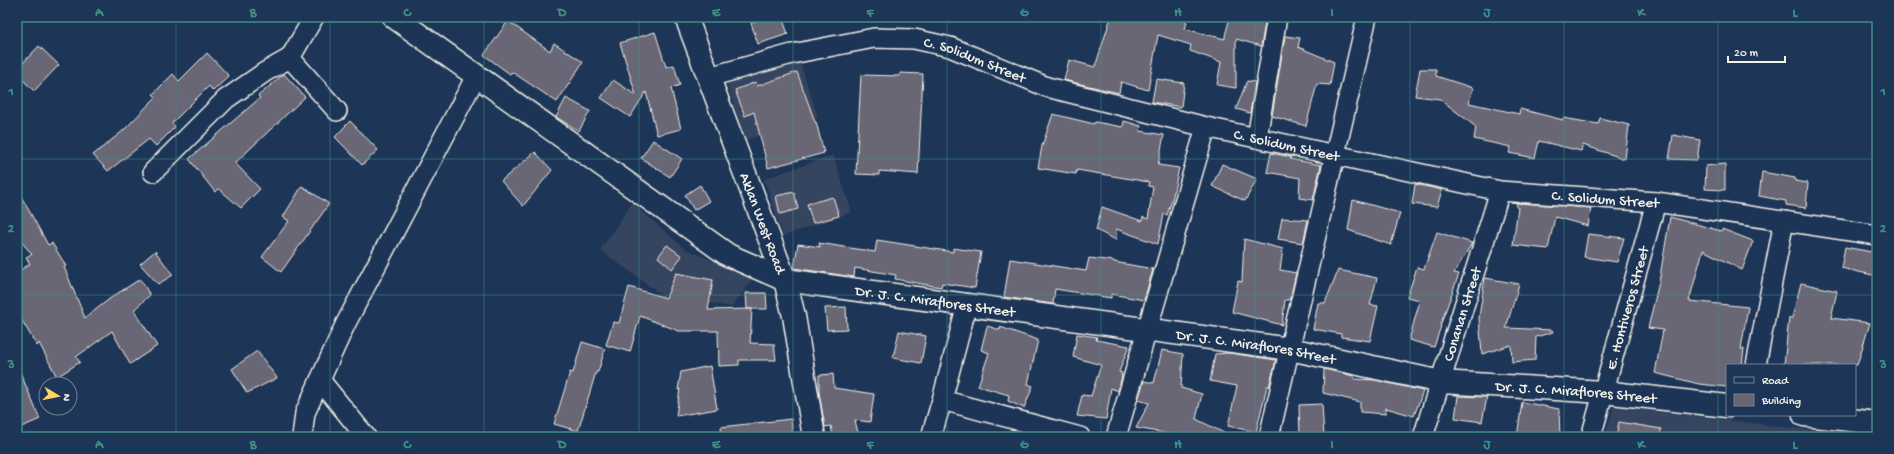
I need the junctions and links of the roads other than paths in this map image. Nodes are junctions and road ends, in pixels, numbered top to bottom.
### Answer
1 (314, 17) edge
2 (394, 17) edge
3 (686, 17) edge
4 (1277, 17) edge
5 (1368, 17) edge
6 (290, 58) junction
7 (476, 76) junction
8 (709, 77) junction
9 (337, 111) dead end
10 (1206, 127) junction
11 (1257, 138) junction
12 (1335, 154) junction
13 (153, 172) dead end
14 (1500, 191) junction
15 (1656, 202) junction
16 (1784, 221) junction
17 (1877, 235) edge
18 (785, 280) junction
19 (967, 305) junction
20 (1147, 330) junction
21 (1290, 349) junction
22 (1756, 364) edge
23 (320, 380) junction
24 (1440, 382) junction
25 (1603, 392) junction
26 (942, 400) junction
27 (1726, 406) edge
28 (1813, 416) edge
29 (1877, 423) edge
30 (302, 437) edge
31 (366, 437) edge
32 (814, 437) edge
33 (930, 437) edge
34 (1080, 437) edge
35 (1116, 437) edge
36 (1270, 437) edge
37 (1423, 437) edge
38 (1591, 437) edge

1 - 6 street
2 - 7 street, Dr. J. C. Miraflores Street
3 - 8 street, Aklan West Road
4 - 11 street
5 - 12 street
6 - 9 street
6 - 13 street
7 - 18 street, Dr. J. C. Miraflores Street
7 - 23 street
8 - 10 street, C. Solidum Street
8 - 18 street, Aklan West Road
10 - 11 street, C. Solidum Street
10 - 20 street
11 - 12 street, C. Solidum Street
12 - 14 street, C. Solidum Street
12 - 21 street
14 - 15 street, C. Solidum Street
14 - 24 street, Conanan Street
15 - 16 street, C. Solidum Street
15 - 25 street, E. Hontiveros Street
16 - 17 street, C. Solidum Street
16 - 22 street
18 - 19 street, Dr. J. C. Miraflores Street
18 - 32 street, Aklan West Road
19 - 20 street, Dr. J. C. Miraflores Street
19 - 26 street
20 - 21 street, Dr. J. C. Miraflores Street
20 - 35 street
21 - 24 street, Dr. J. C. Miraflores Street
21 - 36 street
23 - 30 street
23 - 31 street
24 - 25 street, Dr. J. C. Miraflores Street
24 - 37 street, Conanan Street
25 - 27 street, Dr. J. C. Miraflores Street
25 - 38 street, E. Hontiveros Street
26 - 33 street
26 - 34 street
28 - 29 street

